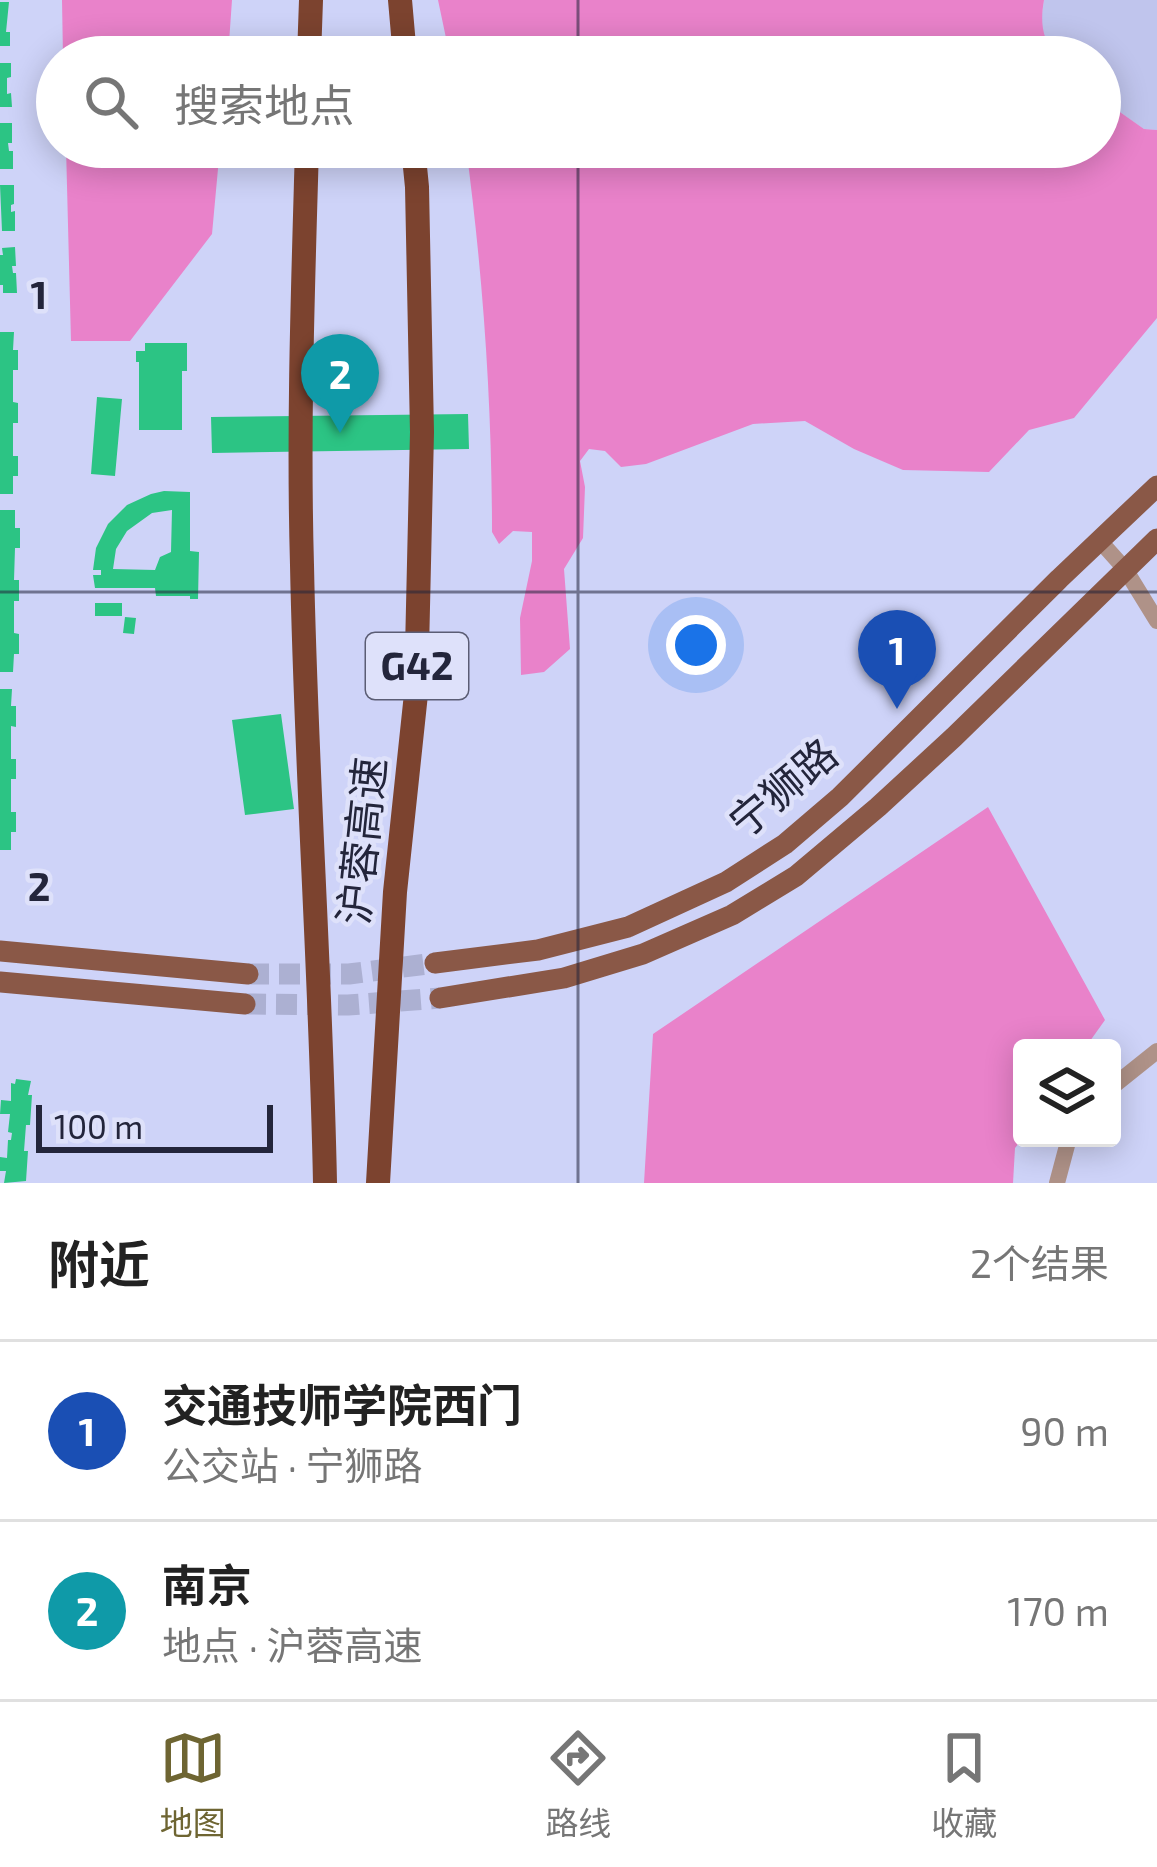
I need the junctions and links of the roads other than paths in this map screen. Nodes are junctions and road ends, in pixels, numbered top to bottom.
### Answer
1 (311, 0) edge
2 (400, 0) edge
3 (310, 36) edge
4 (403, 36) edge
5 (306, 168) edge
6 (415, 168) edge
7 (1157, 486) edge
8 (1157, 539) edge
9 (1100, 542) junction
10 (1125, 569) junction
11 (1157, 621) edge
12 (0, 951) edge
13 (435, 963) tunnel mouth
14 (248, 974) tunnel mouth
15 (0, 982) edge
16 (440, 998) tunnel mouth
17 (245, 1004) tunnel mouth
18 (1157, 1051) edge
19 (1121, 1081) edge
20 (1067, 1147) edge
21 (325, 1183) edge
22 (378, 1183) edge
23 (1058, 1183) edge

1 - 3 highway
2 - 4 highway
5 - 21 highway, 沪蓉高速 / G42
6 - 22 highway, 沪蓉高速 / G42
7 - 9 main road, 宁狮路
8 - 10 main road, 宁狮路
9 - 10 street
9 - 13 main road, 宁狮路
10 - 11 street
10 - 16 main road, 宁狮路
12 - 14 main road
15 - 17 main road
18 - 19 street
20 - 23 street

